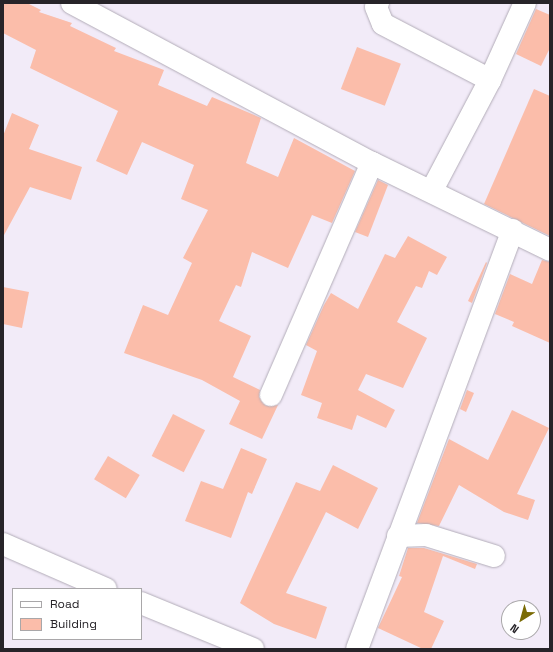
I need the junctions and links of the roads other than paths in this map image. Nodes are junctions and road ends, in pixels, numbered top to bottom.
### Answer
1 (72, 3) edge
2 (378, 3) edge
3 (525, 3) edge
4 (490, 80) junction
5 (372, 163) junction
6 (432, 190) junction
7 (513, 230) junction
8 (550, 250) edge
9 (271, 394) dead end
10 (398, 536) junction
11 (3, 544) edge
12 (494, 556) dead end
13 (104, 588) edge
14 (142, 603) edge
15 (253, 649) edge
16 (357, 649) edge

1 - 5 street
2 - 4 street
3 - 4 street
4 - 6 street
5 - 6 street
5 - 9 street
6 - 7 street
7 - 8 street
7 - 10 street
10 - 12 street
10 - 16 street
11 - 13 street
14 - 15 street

